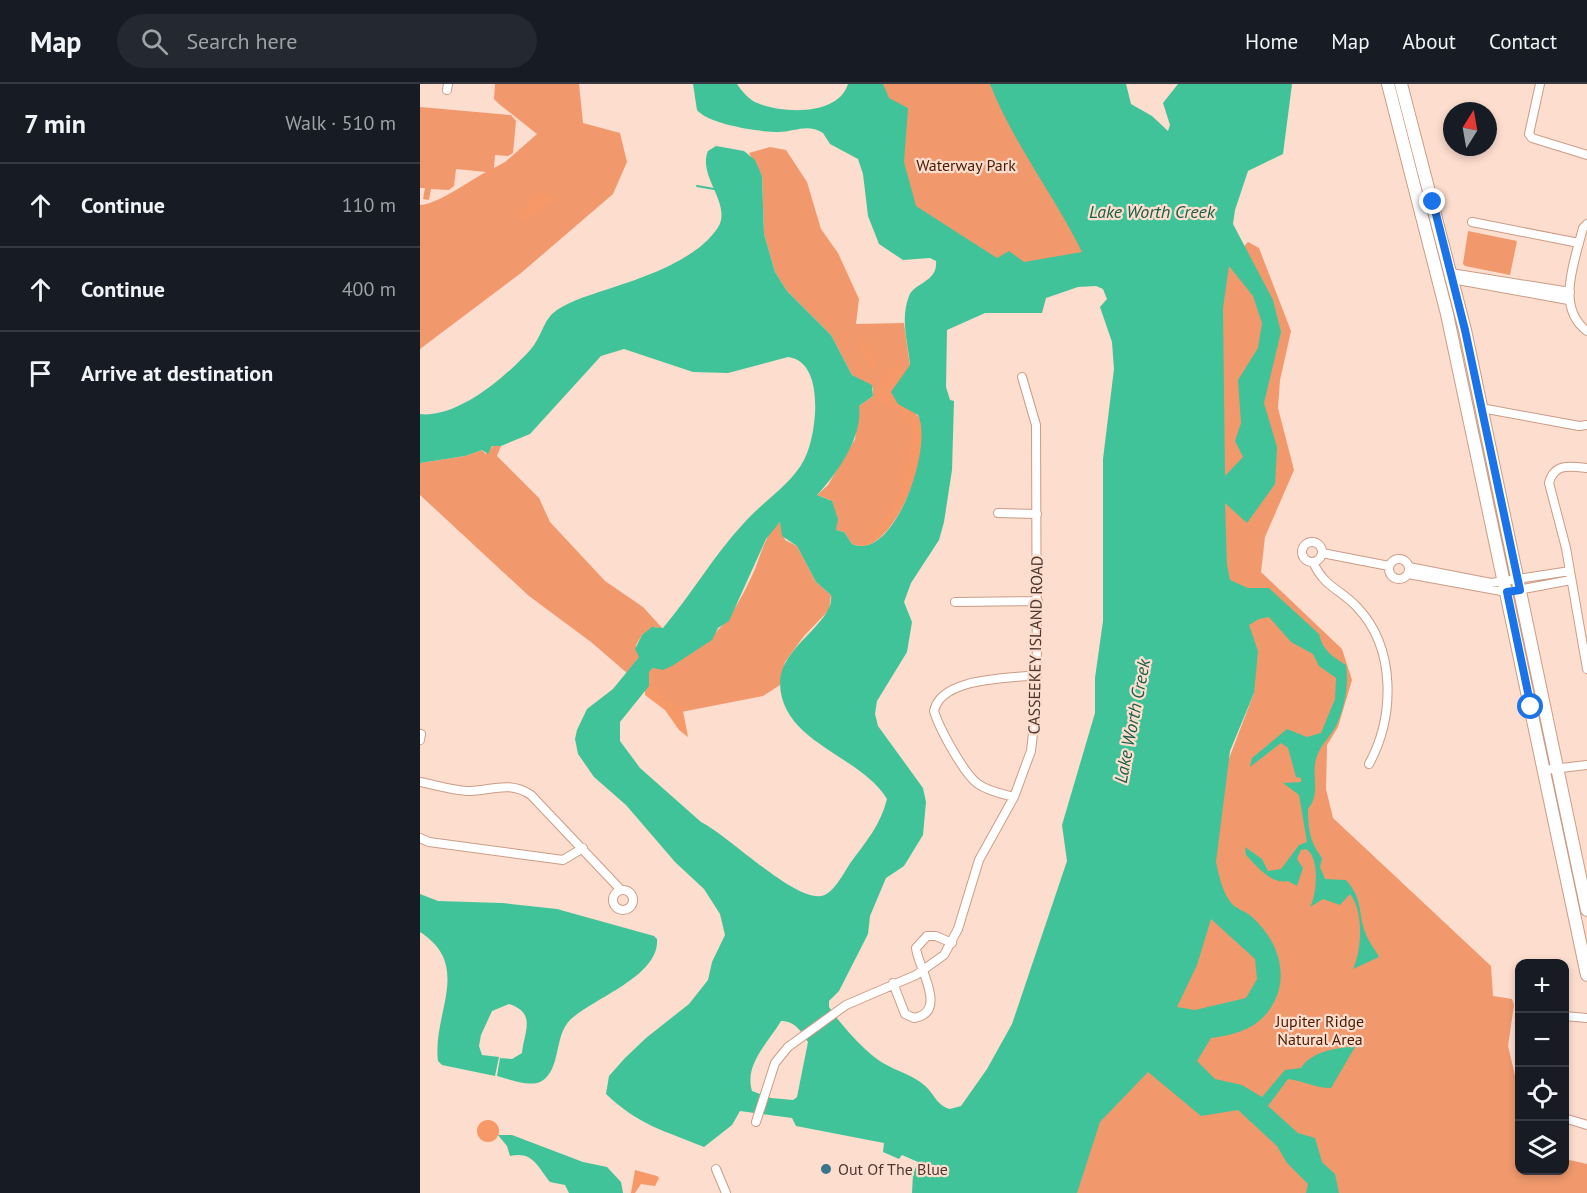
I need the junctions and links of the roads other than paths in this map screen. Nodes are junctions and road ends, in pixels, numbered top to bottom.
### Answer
1 (1388, 84) edge
2 (1396, 84) edge
3 (1401, 84) edge
4 (1540, 84) edge
5 (1411, 122) junction
6 (1587, 155) edge
7 (1472, 222) dead end
8 (1587, 224) edge
9 (1425, 226) junction
10 (1579, 243) junction
11 (1452, 276) junction
12 (1569, 296) junction
13 (1465, 330) junction
14 (1587, 331) edge
15 (1022, 376) dead end
16 (1467, 404) junction
17 (1481, 408) junction
18 (1587, 425) edge
19 (1587, 468) edge
20 (1503, 511) junction
21 (998, 513) dead end
22 (1037, 514) junction
23 (1322, 553) junction
24 (1313, 562) junction
25 (1389, 566) junction
26 (1408, 570) junction
27 (1570, 576) junction
28 (1519, 585) junction
29 (1506, 587) junction
30 (1038, 601) junction
31 (955, 602) dead end
32 (1587, 669) edge
33 (1037, 675) junction
34 (1370, 764) dead end
35 (1585, 764) edge
36 (1544, 770) junction
37 (1557, 770) junction
38 (420, 782) edge
39 (1014, 797) junction
40 (420, 838) edge
41 (583, 848) junction
42 (621, 890) dead end
43 (1587, 910) edge
44 (952, 943) junction
45 (923, 970) junction
46 (1587, 975) edge
47 (893, 983) junction
48 (1569, 1016) edge
49 (1587, 1018) edge
50 (1569, 1120) edge
51 (756, 1122) dead end
52 (1587, 1125) edge
53 (716, 1169) dead end
54 (726, 1193) edge

1 - 9 main road
2 - 5 main road
3 - 5 main road
4 - 6 street
5 - 11 main road
7 - 10 street
8 - 10 street
9 - 13 main road
9 - 16 main road
10 - 12 street
11 - 12 street
11 - 13 main road
12 - 14 street
13 - 17 main road
15 - 22 street, CASSEEKEY ISLAND ROAD
16 - 20 main road
16 - 29 main road
17 - 18 street
17 - 20 main road
19 - 27 street
20 - 28 main road
21 - 22 street
22 - 30 street, CASSEEKEY ISLAND ROAD
23 - 24 street
23 - 24 street
23 - 25 street
24 - 34 street
25 - 26 street
25 - 26 street
26 - 29 street
27 - 28 street
27 - 32 street
28 - 29 street
28 - 37 main road
29 - 36 main road
30 - 31 street
30 - 33 street, CASSEEKEY ISLAND ROAD
33 - 39 street, CASSEEKEY ISLAND ROAD
33 - 39 street
35 - 37 street
36 - 37 street
36 - 46 main road
37 - 43 main road
38 - 41 street
39 - 44 street, CASSEEKEY ISLAND ROAD
40 - 41 street
41 - 42 street
44 - 45 street, CASSEEKEY ISLAND ROAD
44 - 45 street
45 - 47 street, CASSEEKEY ISLAND ROAD
45 - 47 street
47 - 51 street, CASSEEKEY ISLAND ROAD
48 - 49 street
50 - 52 street
53 - 54 street

